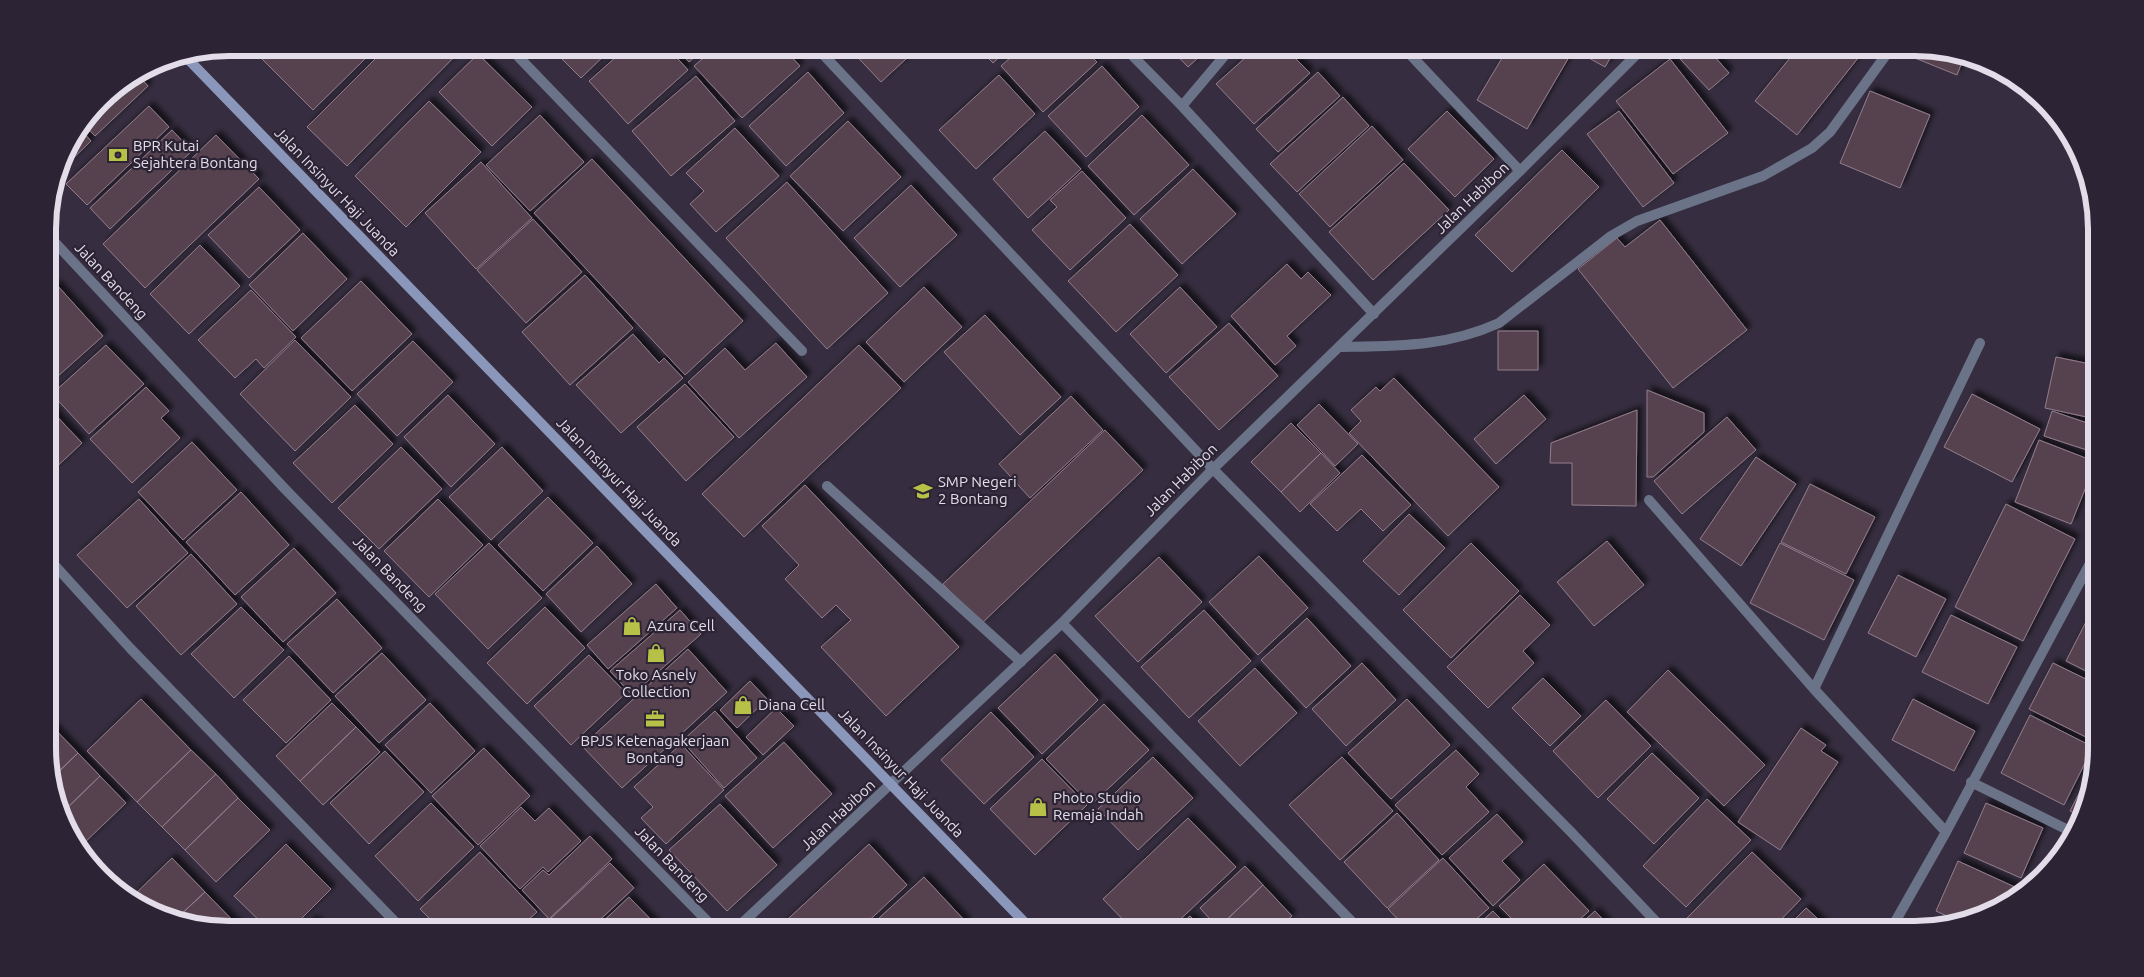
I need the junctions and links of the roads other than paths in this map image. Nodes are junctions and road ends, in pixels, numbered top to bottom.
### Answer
1 (1133, 56) edge
2 (1224, 56) edge
3 (1412, 56) edge
4 (1635, 56) edge
5 (1885, 56) edge
6 (519, 57) edge
7 (825, 57) edge
8 (190, 61) edge
9 (1182, 106) junction
10 (1520, 171) junction
11 (57, 246) edge
12 (1374, 314) junction
13 (1980, 343) dead end
14 (1340, 347) junction
15 (802, 351) dead end
16 (1213, 469) junction
17 (827, 486) dead end
18 (1649, 500) dead end
19 (2088, 567) edge
20 (56, 568) edge
21 (1062, 623) junction
22 (1021, 662) junction
23 (1814, 689) junction
24 (1971, 782) junction
25 (892, 785) junction
26 (2067, 830) edge
27 (1946, 832) junction
28 (1351, 920) edge
29 (1655, 920) edge
30 (1896, 920) edge
31 (393, 921) edge
32 (707, 921) edge
33 (745, 921) edge
34 (1023, 921) edge

1 - 9 street
2 - 9 street
3 - 10 street
4 - 10 street, Jalan Habibon
5 - 14 street
6 - 15 street
7 - 16 street
8 - 25 street, Jalan Insinyur Haji Juanda
9 - 12 street
10 - 12 street, Jalan Habibon
11 - 32 street, Jalan Bandeng
12 - 14 street, Jalan Habibon
13 - 23 street
14 - 16 street, Jalan Habibon
16 - 21 street, Jalan Habibon
16 - 29 street
17 - 22 street
18 - 23 street
19 - 24 street
20 - 31 street
21 - 22 street, Jalan Habibon
21 - 28 street
22 - 25 street, Jalan Habibon
23 - 27 street
24 - 26 street
24 - 27 street
25 - 33 street, Jalan Habibon
25 - 34 street, Jalan Insinyur Haji Juanda
27 - 30 street

